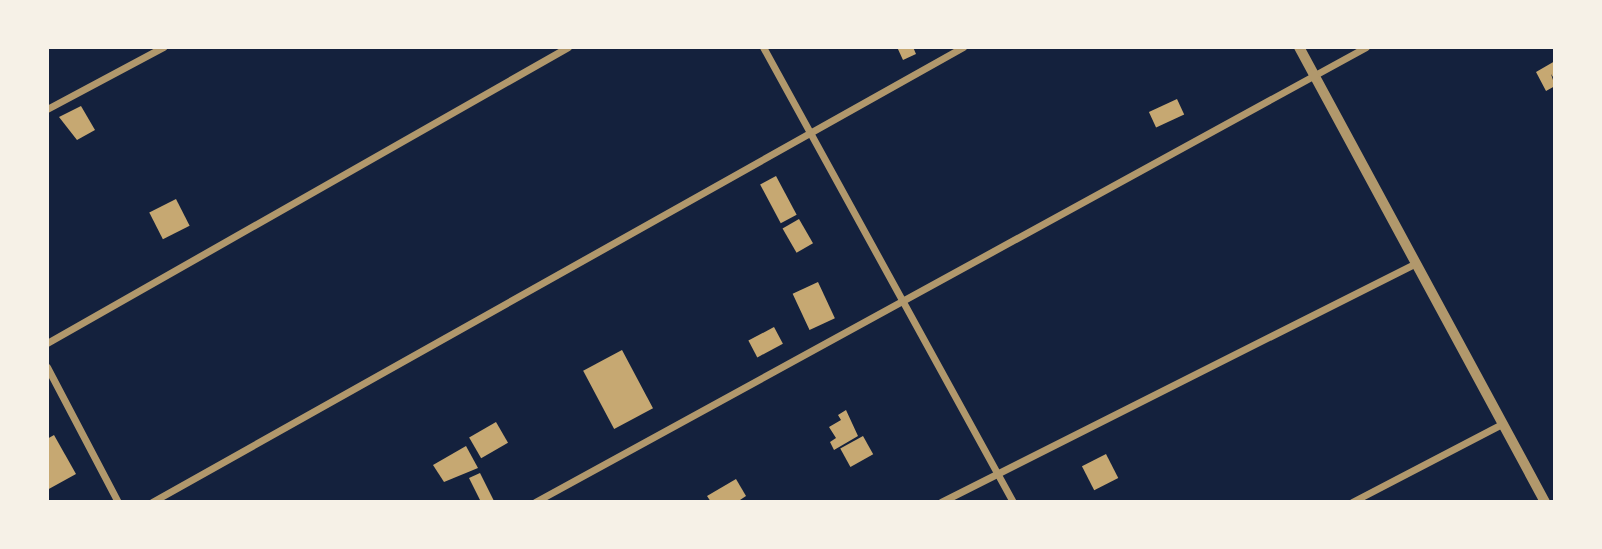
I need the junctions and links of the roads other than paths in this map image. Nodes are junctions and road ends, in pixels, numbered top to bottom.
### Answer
1 (163, 47) edge
2 (568, 47) edge
3 (763, 47) edge
4 (962, 47) edge
5 (1299, 47) edge
6 (1366, 47) edge
7 (1314, 75) junction
8 (47, 109) edge
9 (809, 131) junction
10 (1414, 264) junction
11 (905, 301) junction
12 (47, 343) edge
13 (47, 367) edge
14 (1500, 425) junction
15 (996, 471) junction
16 (118, 502) edge
17 (152, 502) edge
18 (535, 502) edge
19 (941, 502) edge
20 (1013, 502) edge
21 (1352, 502) edge
22 (1545, 502) edge

1 - 8 street
2 - 12 street
3 - 9 street
4 - 9 street
5 - 7 street
6 - 7 street
7 - 10 street
7 - 11 street
9 - 11 street
9 - 17 street
10 - 14 street
10 - 15 street
11 - 15 street
11 - 18 street
13 - 16 street
14 - 21 street
14 - 22 street
15 - 19 street
15 - 20 street

